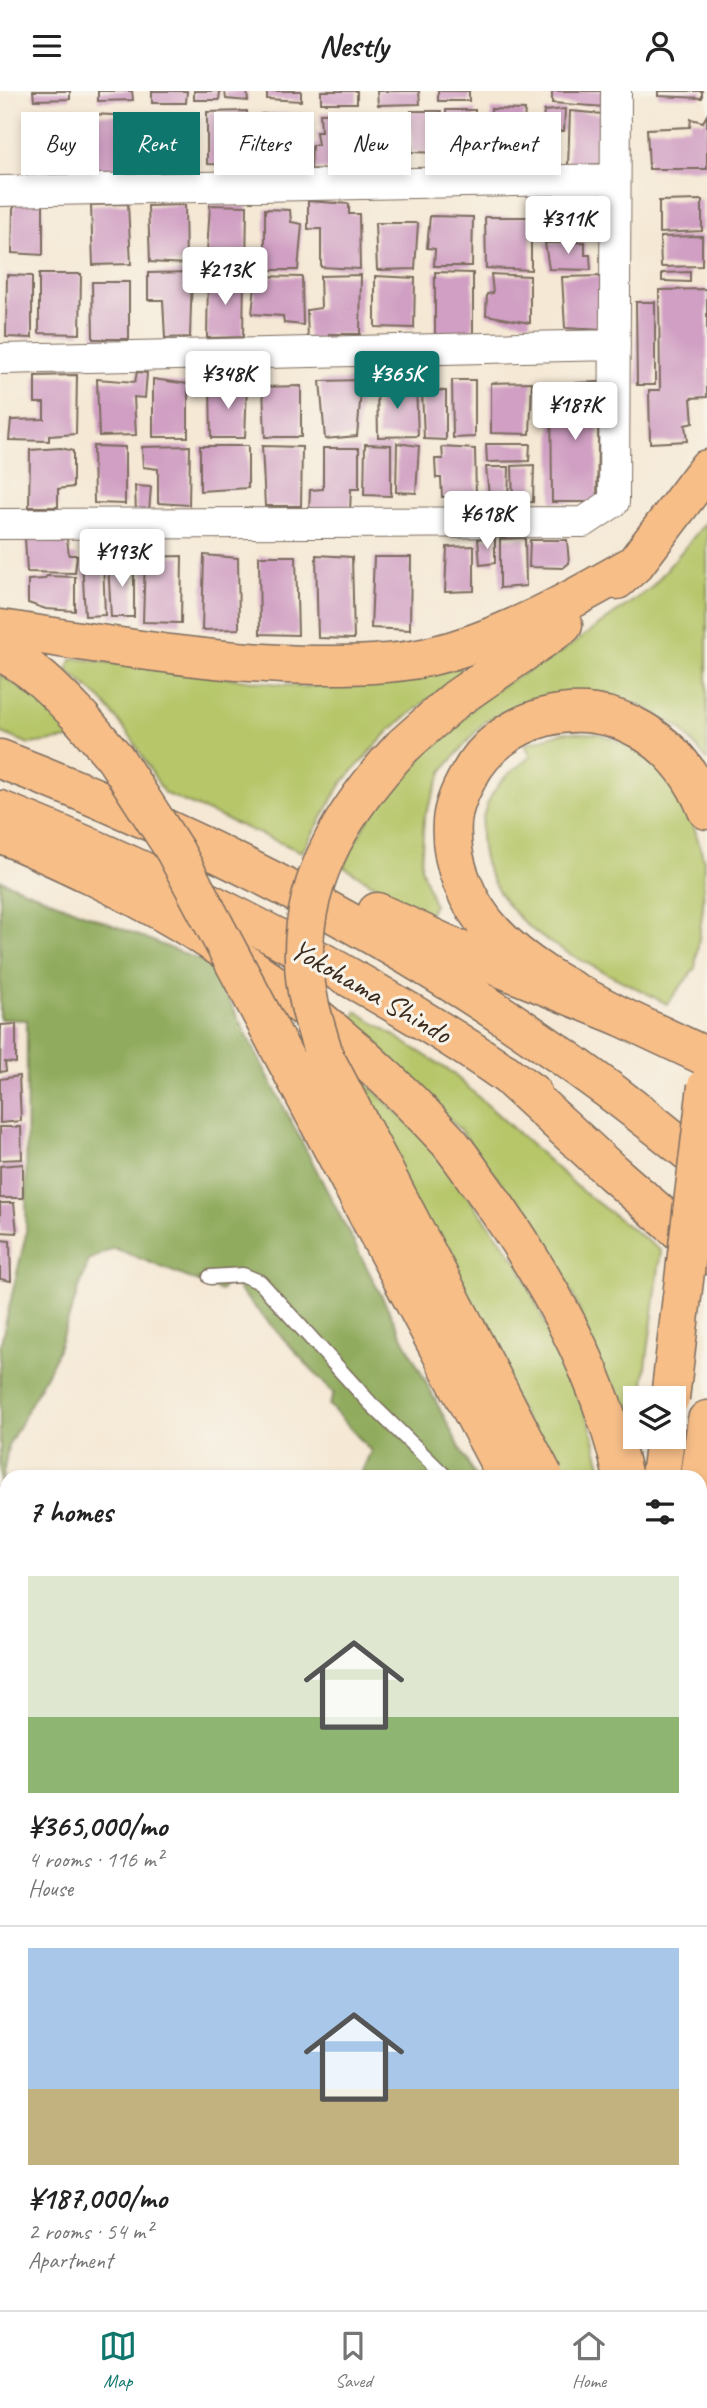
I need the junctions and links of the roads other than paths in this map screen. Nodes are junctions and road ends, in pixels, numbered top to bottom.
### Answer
1 (616, 91) edge
2 (615, 179) junction
3 (0, 191) edge
4 (615, 345) junction
5 (0, 359) edge
6 (707, 469) edge
7 (0, 524) edge
8 (635, 564) junction
9 (0, 629) edge
10 (0, 652) edge
11 (0, 759) edge
12 (0, 810) edge
13 (707, 810) edge
14 (132, 813) junction
15 (0, 833) edge
16 (622, 1017) junction
17 (707, 1057) edge
18 (505, 1073) junction
19 (707, 1086) edge
20 (707, 1167) edge
21 (707, 1230) edge
22 (707, 1255) edge
23 (210, 1276) dead end
24 (671, 1386) edge
25 (707, 1420) edge
26 (439, 1470) edge
27 (503, 1470) edge
28 (540, 1470) edge
29 (621, 1470) edge
30 (700, 1470) edge

1 - 2 street
2 - 3 street
2 - 4 street
4 - 5 street
4 - 7 street
6 - 8 highway
8 - 9 highway
8 - 28 highway, bridge
10 - 27 highway, bridge
11 - 14 highway, Yokohama Shindo
12 - 18 highway, Yokohama Shindo
13 - 16 highway
14 - 16 highway
14 - 20 highway, Yokohama Shindo
15 - 29 highway
16 - 17 highway
18 - 21 highway, Yokohama Shindo
18 - 22 highway
19 - 24 highway, bridge
23 - 26 lane
25 - 30 highway

